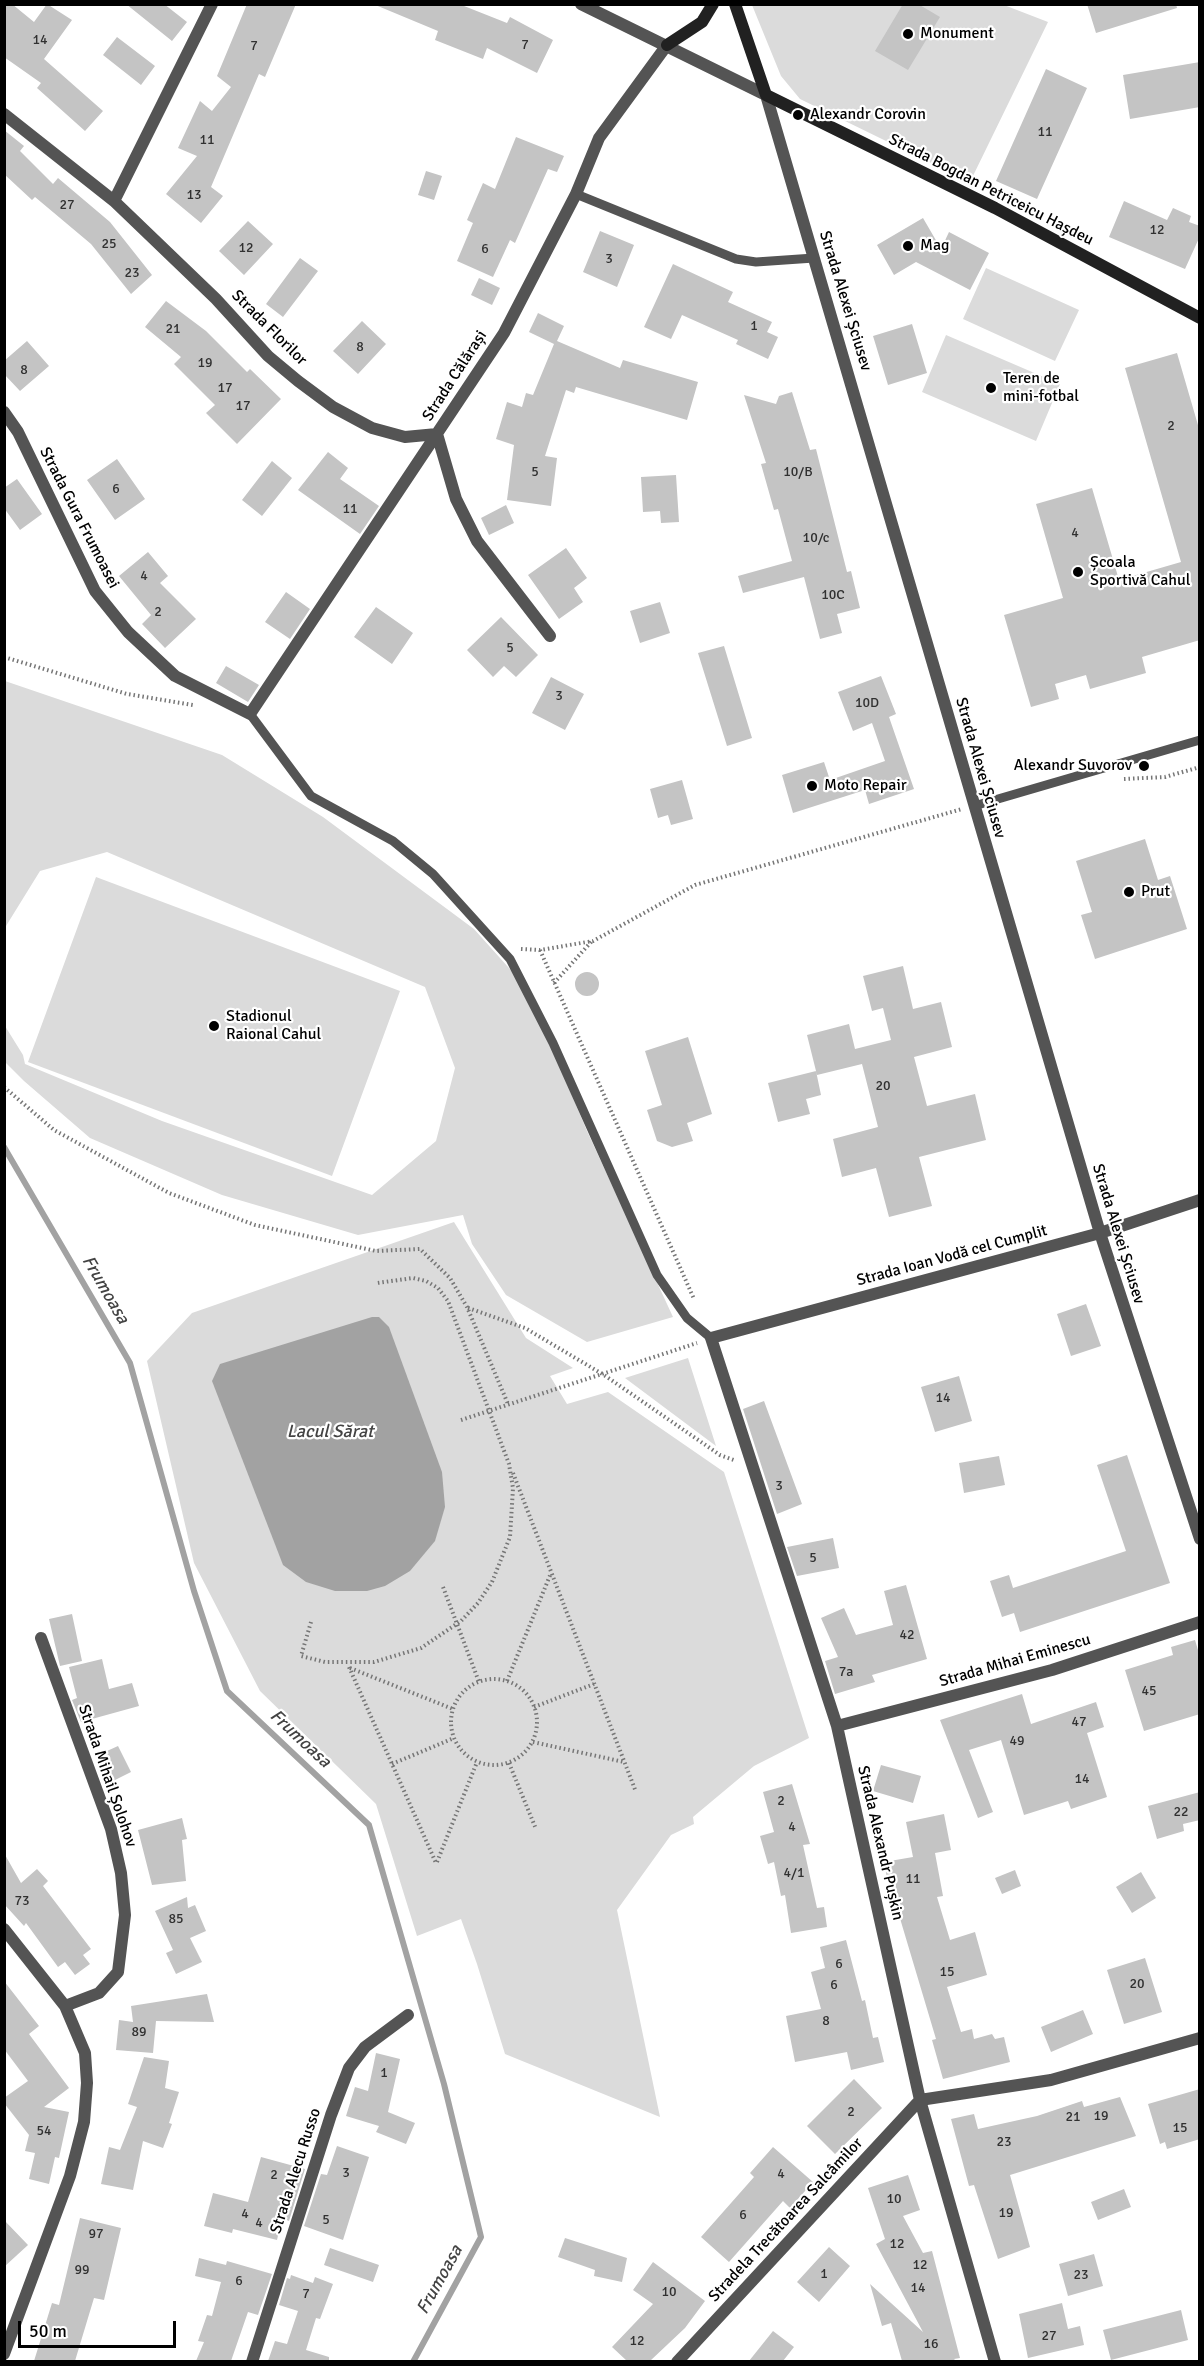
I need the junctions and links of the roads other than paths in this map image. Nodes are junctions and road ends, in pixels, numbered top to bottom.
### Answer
1 (212, 4) edge
2 (581, 4) edge
3 (713, 4) edge
4 (735, 4) edge
5 (667, 45) junction
6 (766, 95) junction
7 (4, 114) edge
8 (576, 194) junction
9 (114, 201) junction
10 (814, 258) junction
11 (1200, 318) edge
12 (4, 412) edge
13 (437, 434) junction
14 (550, 636) dead end
15 (250, 714) junction
16 (1200, 740) edge
17 (974, 806) junction
18 (1200, 1200) edge
19 (1100, 1233) junction
20 (711, 1338) junction
21 (1200, 1539) edge
22 (1200, 1622) edge
23 (41, 1638) dead end
24 (837, 1726) junction
25 (4, 1929) edge
26 (65, 2006) junction
27 (408, 2015) dead end
28 (1200, 2038) edge
29 (920, 2100) junction
30 (4, 2354) edge
31 (252, 2361) edge
32 (677, 2361) edge
33 (995, 2361) edge

1 - 9 street
2 - 5 street
3 - 5 main road
4 - 6 main road, Strada Alexei Șciusev
5 - 6 street
5 - 8 street, Strada Călărași
6 - 10 street, Strada Alexei Șciusev
6 - 11 main road, Strada Bogdan Petriceicu Hașdeu
7 - 9 street, Strada Florilor
8 - 10 lane
8 - 13 street, Strada Călărași
9 - 13 street, Strada Florilor
10 - 17 street, Strada Alexei Șciusev
12 - 15 street, Strada Gura Frumoasei
13 - 14 street
13 - 15 street, Strada Călărași
15 - 20 lane
16 - 17 lane
17 - 19 street, Strada Alexei Șciusev
18 - 19 street, Strada Ioan Vodă cel Cumplit
19 - 20 street, Strada Ioan Vodă cel Cumplit
19 - 21 street, Strada Alexei Șciusev
20 - 24 street, Strada Alexandr Pușkin
22 - 24 street, Strada Mihai Eminescu
23 - 26 street, Strada Mihail Șolohov
24 - 29 street, Strada Alexandr Pușkin
25 - 26 street
26 - 30 street
27 - 31 street, Strada Alecu Russo
28 - 29 street
29 - 32 street, Stradela Trecătoarea Salcâmilor
29 - 33 street, Strada Alexandr Pușkin

